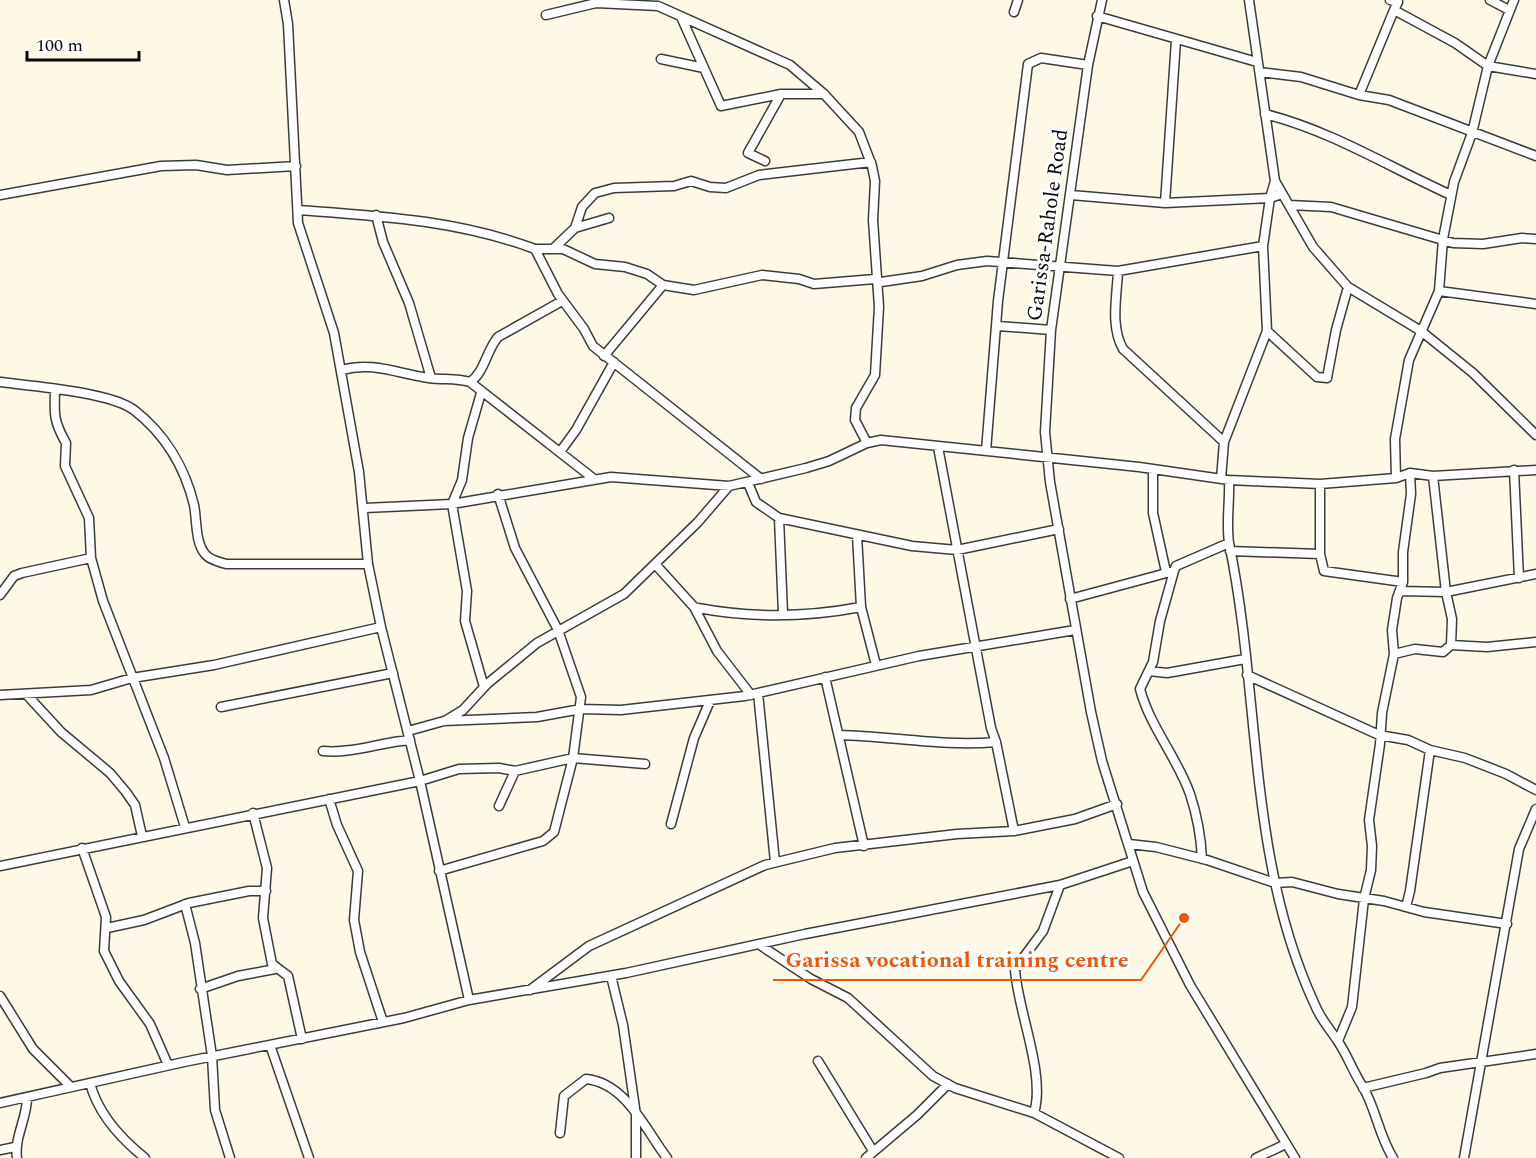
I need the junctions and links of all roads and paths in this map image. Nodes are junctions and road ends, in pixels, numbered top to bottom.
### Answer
1 (284, 0) edge
2 (1018, 0) edge
3 (1102, 0) edge
4 (1249, 0) edge
5 (1490, 0) edge
6 (1514, 0) edge
7 (1395, 3) edge
8 (1509, 10) junction
9 (1014, 12) dead end
10 (546, 15) dead end
11 (1097, 16) junction
12 (682, 19) junction
13 (1176, 40) junction
14 (661, 59) dead end
15 (1257, 62) junction
16 (1088, 65) junction
17 (1488, 66) junction
18 (704, 68) junction
19 (1260, 72) junction
20 (1536, 74) edge
21 (781, 94) junction
22 (824, 94) junction
23 (1359, 95) junction
24 (1265, 114) junction
25 (1472, 133) junction
26 (1536, 156) edge
27 (765, 160) dead end
28 (871, 162) junction
29 (296, 166) junction
30 (1275, 181) junction
31 (1282, 194) junction
32 (0, 195) edge
33 (1071, 195) junction
34 (1451, 195) junction
35 (1270, 198) junction
36 (1165, 203) junction
37 (1289, 205) junction
38 (298, 210) junction
39 (376, 215) junction
40 (609, 218) dead end
41 (575, 228) junction
42 (1443, 239) junction
43 (1536, 239) edge
44 (1263, 246) junction
45 (554, 248) junction
46 (535, 249) junction
47 (1004, 263) junction
48 (1060, 268) junction
49 (1118, 271) junction
50 (875, 279) junction
51 (663, 285) junction
52 (1348, 287) junction
53 (1439, 291) junction
54 (562, 301) junction
55 (1536, 304) edge
56 (998, 326) junction
57 (1051, 330) junction
58 (1267, 331) junction
59 (1421, 331) junction
60 (604, 356) junction
61 (614, 362) junction
62 (342, 370) junction
63 (431, 378) junction
64 (0, 382) edge
65 (470, 382) junction
66 (55, 391) junction
67 (481, 393) junction
68 (1536, 435) edge
69 (1224, 442) junction
70 (867, 443) junction
71 (938, 447) junction
72 (560, 452) junction
73 (986, 452) junction
74 (1047, 458) junction
75 (1153, 469) junction
76 (1514, 470) junction
77 (1536, 470) edge
78 (1410, 473) junction
79 (1432, 476) junction
80 (1396, 478) junction
81 (594, 479) junction
82 (761, 479) junction
83 (1225, 480) junction
84 (747, 483) junction
85 (1320, 484) junction
86 (729, 486) junction
87 (498, 494) junction
88 (452, 504) junction
89 (365, 508) junction
90 (779, 518) junction
91 (1059, 529) junction
92 (857, 535) junction
93 (1230, 547) junction
94 (957, 550) junction
95 (1320, 554) junction
96 (91, 558) junction
97 (368, 564) junction
98 (656, 564) junction
99 (1170, 571) junction
100 (1536, 574) edge
101 (1518, 578) junction
102 (1403, 582) junction
103 (1401, 591) junction
104 (1446, 592) junction
105 (0, 595) edge
106 (1070, 599) junction
107 (694, 607) junction
108 (861, 608) junction
109 (783, 614) junction
110 (381, 627) junction
111 (558, 630) junction
112 (1075, 630) junction
113 (1536, 642) edge
114 (1451, 645) junction
115 (977, 648) junction
116 (1394, 654) junction
117 (1245, 658) junction
118 (876, 665) junction
119 (1149, 671) junction
120 (393, 673) junction
121 (1247, 675) junction
122 (825, 677) junction
123 (132, 678) junction
124 (484, 687) junction
125 (27, 694) junction
126 (755, 694) junction
127 (0, 695) edge
128 (711, 701) junction
129 (221, 708) dead end
130 (581, 709) junction
131 (444, 721) junction
132 (839, 735) junction
133 (1379, 735) junction
134 (409, 736) junction
135 (996, 742) junction
136 (1430, 750) junction
137 (323, 751) dead end
138 (573, 758) junction
139 (645, 764) dead end
140 (514, 771) junction
141 (420, 781) junction
142 (1536, 790) edge
143 (329, 799) junction
144 (1117, 804) junction
145 (499, 806) dead end
146 (1536, 809) edge
147 (253, 813) junction
148 (670, 824) dead end
149 (185, 827) junction
150 (1014, 831) junction
151 (142, 836) junction
152 (1129, 844) junction
153 (864, 846) junction
154 (82, 848) junction
155 (1202, 858) junction
156 (1133, 861) junction
157 (775, 862) junction
158 (0, 866) edge
159 (439, 871) junction
160 (1275, 883) junction
161 (1060, 885) junction
162 (266, 891) junction
163 (1364, 898) junction
164 (185, 904) junction
165 (1406, 907) junction
166 (1507, 924) junction
167 (107, 928) junction
168 (760, 945) junction
169 (275, 969) junction
170 (611, 976) junction
171 (200, 989) junction
172 (530, 990) junction
173 (0, 996) edge
174 (470, 1000) junction
175 (383, 1022) junction
176 (302, 1039) junction
177 (1338, 1041) junction
178 (270, 1045) junction
179 (1536, 1054) edge
180 (212, 1056) junction
181 (818, 1061) dead end
182 (1480, 1062) junction
183 (168, 1065) junction
184 (90, 1083) junction
185 (948, 1084) junction
186 (71, 1087) junction
187 (1363, 1088) junction
188 (27, 1098) junction
189 (0, 1103) edge
190 (1034, 1113) junction
191 (636, 1115) junction
192 (560, 1133) dead end
193 (1286, 1144) junction
194 (15, 1147) junction
195 (0, 1150) edge
196 (873, 1150) junction
197 (17, 1158) edge
198 (144, 1158) edge
199 (230, 1158) edge
200 (309, 1158) edge
201 (636, 1158) edge
202 (667, 1158) edge
203 (866, 1158) edge
204 (1119, 1158) edge
205 (1256, 1158) edge
206 (1296, 1158) edge
207 (1393, 1158) edge
208 (1464, 1158) edge

1 - 29 street
2 - 9 street
3 - 11 street, Garissa-Rahole Road
4 - 15 street
5 - 8 street
6 - 8 street
7 - 17 street
7 - 23 street
8 - 17 street
10 - 12 street
11 - 13 street
11 - 16 street, Garissa-Rahole Road
12 - 18 street
12 - 22 street
13 - 15 street
13 - 36 street
14 - 18 street
15 - 19 street
16 - 33 street, Garissa-Rahole Road
16 - 47 street
17 - 20 street
17 - 25 street
18 - 21 street
19 - 23 street
19 - 24 street
21 - 22 street
21 - 27 street
22 - 28 street
23 - 25 street
24 - 30 street
24 - 34 street
25 - 26 street
25 - 34 street
28 - 41 street
28 - 50 street
29 - 32 street
29 - 38 street
30 - 31 street
30 - 35 street
31 - 35 street
31 - 37 street
33 - 36 street
33 - 48 street, Garissa-Rahole Road
34 - 42 street
35 - 36 street
35 - 44 street
37 - 42 street
37 - 52 street
38 - 39 street
38 - 62 street
39 - 46 street
39 - 63 street
40 - 41 street
41 - 45 street
42 - 43 street
42 - 53 street
44 - 49 street
44 - 58 street
45 - 46 street
45 - 51 street
46 - 54 street
47 - 48 street
47 - 50 street
47 - 56 street
48 - 49 street
48 - 57 street, Garissa-Rahole Road
49 - 69 street
50 - 51 street
50 - 70 street
51 - 60 street
52 - 58 street
52 - 59 street
53 - 55 street
53 - 59 street
54 - 60 street
54 - 65 street
56 - 57 street
56 - 73 street
57 - 74 street, Garissa-Rahole Road
58 - 69 street
59 - 68 street
59 - 80 street
60 - 61 street
61 - 72 street
61 - 82 street
62 - 63 street
62 - 89 street
63 - 65 street
64 - 66 street
65 - 67 street
66 - 96 street
66 - 97 street
67 - 72 street
67 - 88 street
69 - 83 street
70 - 71 street
70 - 82 street
71 - 73 street
71 - 94 street
72 - 81 street
73 - 74 street
74 - 75 street
74 - 91 street, Garissa-Rahole Road
75 - 83 street
75 - 99 street
76 - 77 street
76 - 79 street
76 - 101 street
78 - 79 street
78 - 80 street
78 - 102 street
79 - 104 street
80 - 85 street
81 - 86 street
81 - 87 street
82 - 84 street
83 - 85 street
83 - 93 street
84 - 86 street
84 - 90 street
85 - 95 street
86 - 98 street
87 - 88 street
87 - 111 street
88 - 89 street
88 - 124 street
89 - 97 street
90 - 92 street
90 - 109 street
91 - 94 street
91 - 106 street, Garissa-Rahole Road
92 - 94 street
92 - 108 street
93 - 95 street
93 - 99 street
93 - 117 street
94 - 115 street
95 - 102 street
96 - 105 street
96 - 123 street
97 - 110 street
98 - 107 street
98 - 111 street
99 - 106 street
99 - 119 street
100 - 101 street
101 - 104 street
102 - 103 street
103 - 104 street
103 - 116 street
104 - 114 street
106 - 112 street, Garissa-Rahole Road
107 - 109 street
107 - 126 street
108 - 109 street
108 - 118 street
110 - 120 street
110 - 123 street
111 - 124 street
111 - 130 street
112 - 115 street
112 - 144 street, Garissa-Rahole Road
113 - 114 street
114 - 116 street
115 - 118 street
115 - 135 street
116 - 133 street
117 - 119 street
117 - 121 street
118 - 122 street
119 - 155 street
120 - 129 street
120 - 134 street
121 - 133 street
121 - 160 street
122 - 126 street
122 - 132 street
123 - 125 street
123 - 149 street
124 - 131 street
125 - 127 street
125 - 151 street
126 - 128 street
126 - 157 street
128 - 130 street
128 - 148 street
130 - 131 street
130 - 138 street
131 - 134 street
132 - 135 street
132 - 153 street
133 - 136 street
133 - 163 street
134 - 137 street
134 - 141 street
135 - 150 street
136 - 142 street
136 - 165 street
138 - 139 street
138 - 140 street
138 - 159 street
140 - 141 street
140 - 145 street
141 - 143 street
141 - 159 street
143 - 147 street
143 - 175 street
144 - 150 street
144 - 152 street, Garissa-Rahole Road
146 - 166 street
147 - 149 street
147 - 162 street
149 - 151 street
150 - 153 street
151 - 154 street
152 - 155 street
152 - 156 street, Garissa-Rahole Road
153 - 157 street
154 - 158 street
154 - 167 street
155 - 160 street
156 - 161 street
156 - 193 street, Garissa-Rahole Road
157 - 172 street
159 - 174 street
160 - 163 street
160 - 177 street
161 - 168 street
161 - 190 street
162 - 164 street
162 - 169 street
163 - 165 street
163 - 177 street
164 - 167 street
164 - 171 street
165 - 166 street
166 - 182 street
167 - 183 street
168 - 170 street
168 - 185 street
169 - 171 street
169 - 176 street
170 - 172 street
170 - 191 street
171 - 180 street
172 - 174 street
173 - 186 street
174 - 175 street
175 - 176 street
176 - 178 street
177 - 187 street
178 - 180 street
178 - 200 street
179 - 182 street
180 - 183 street
180 - 199 street
181 - 196 street
182 - 187 street
182 - 208 street
183 - 184 street
184 - 186 street
184 - 198 street
185 - 190 street
185 - 196 street
186 - 188 street
187 - 207 street
188 - 189 street
188 - 194 street
190 - 204 street
191 - 192 street
191 - 201 street
191 - 202 street
193 - 205 street
193 - 206 street, Garissa-Rahole Road
194 - 195 street
194 - 197 street
196 - 203 street

